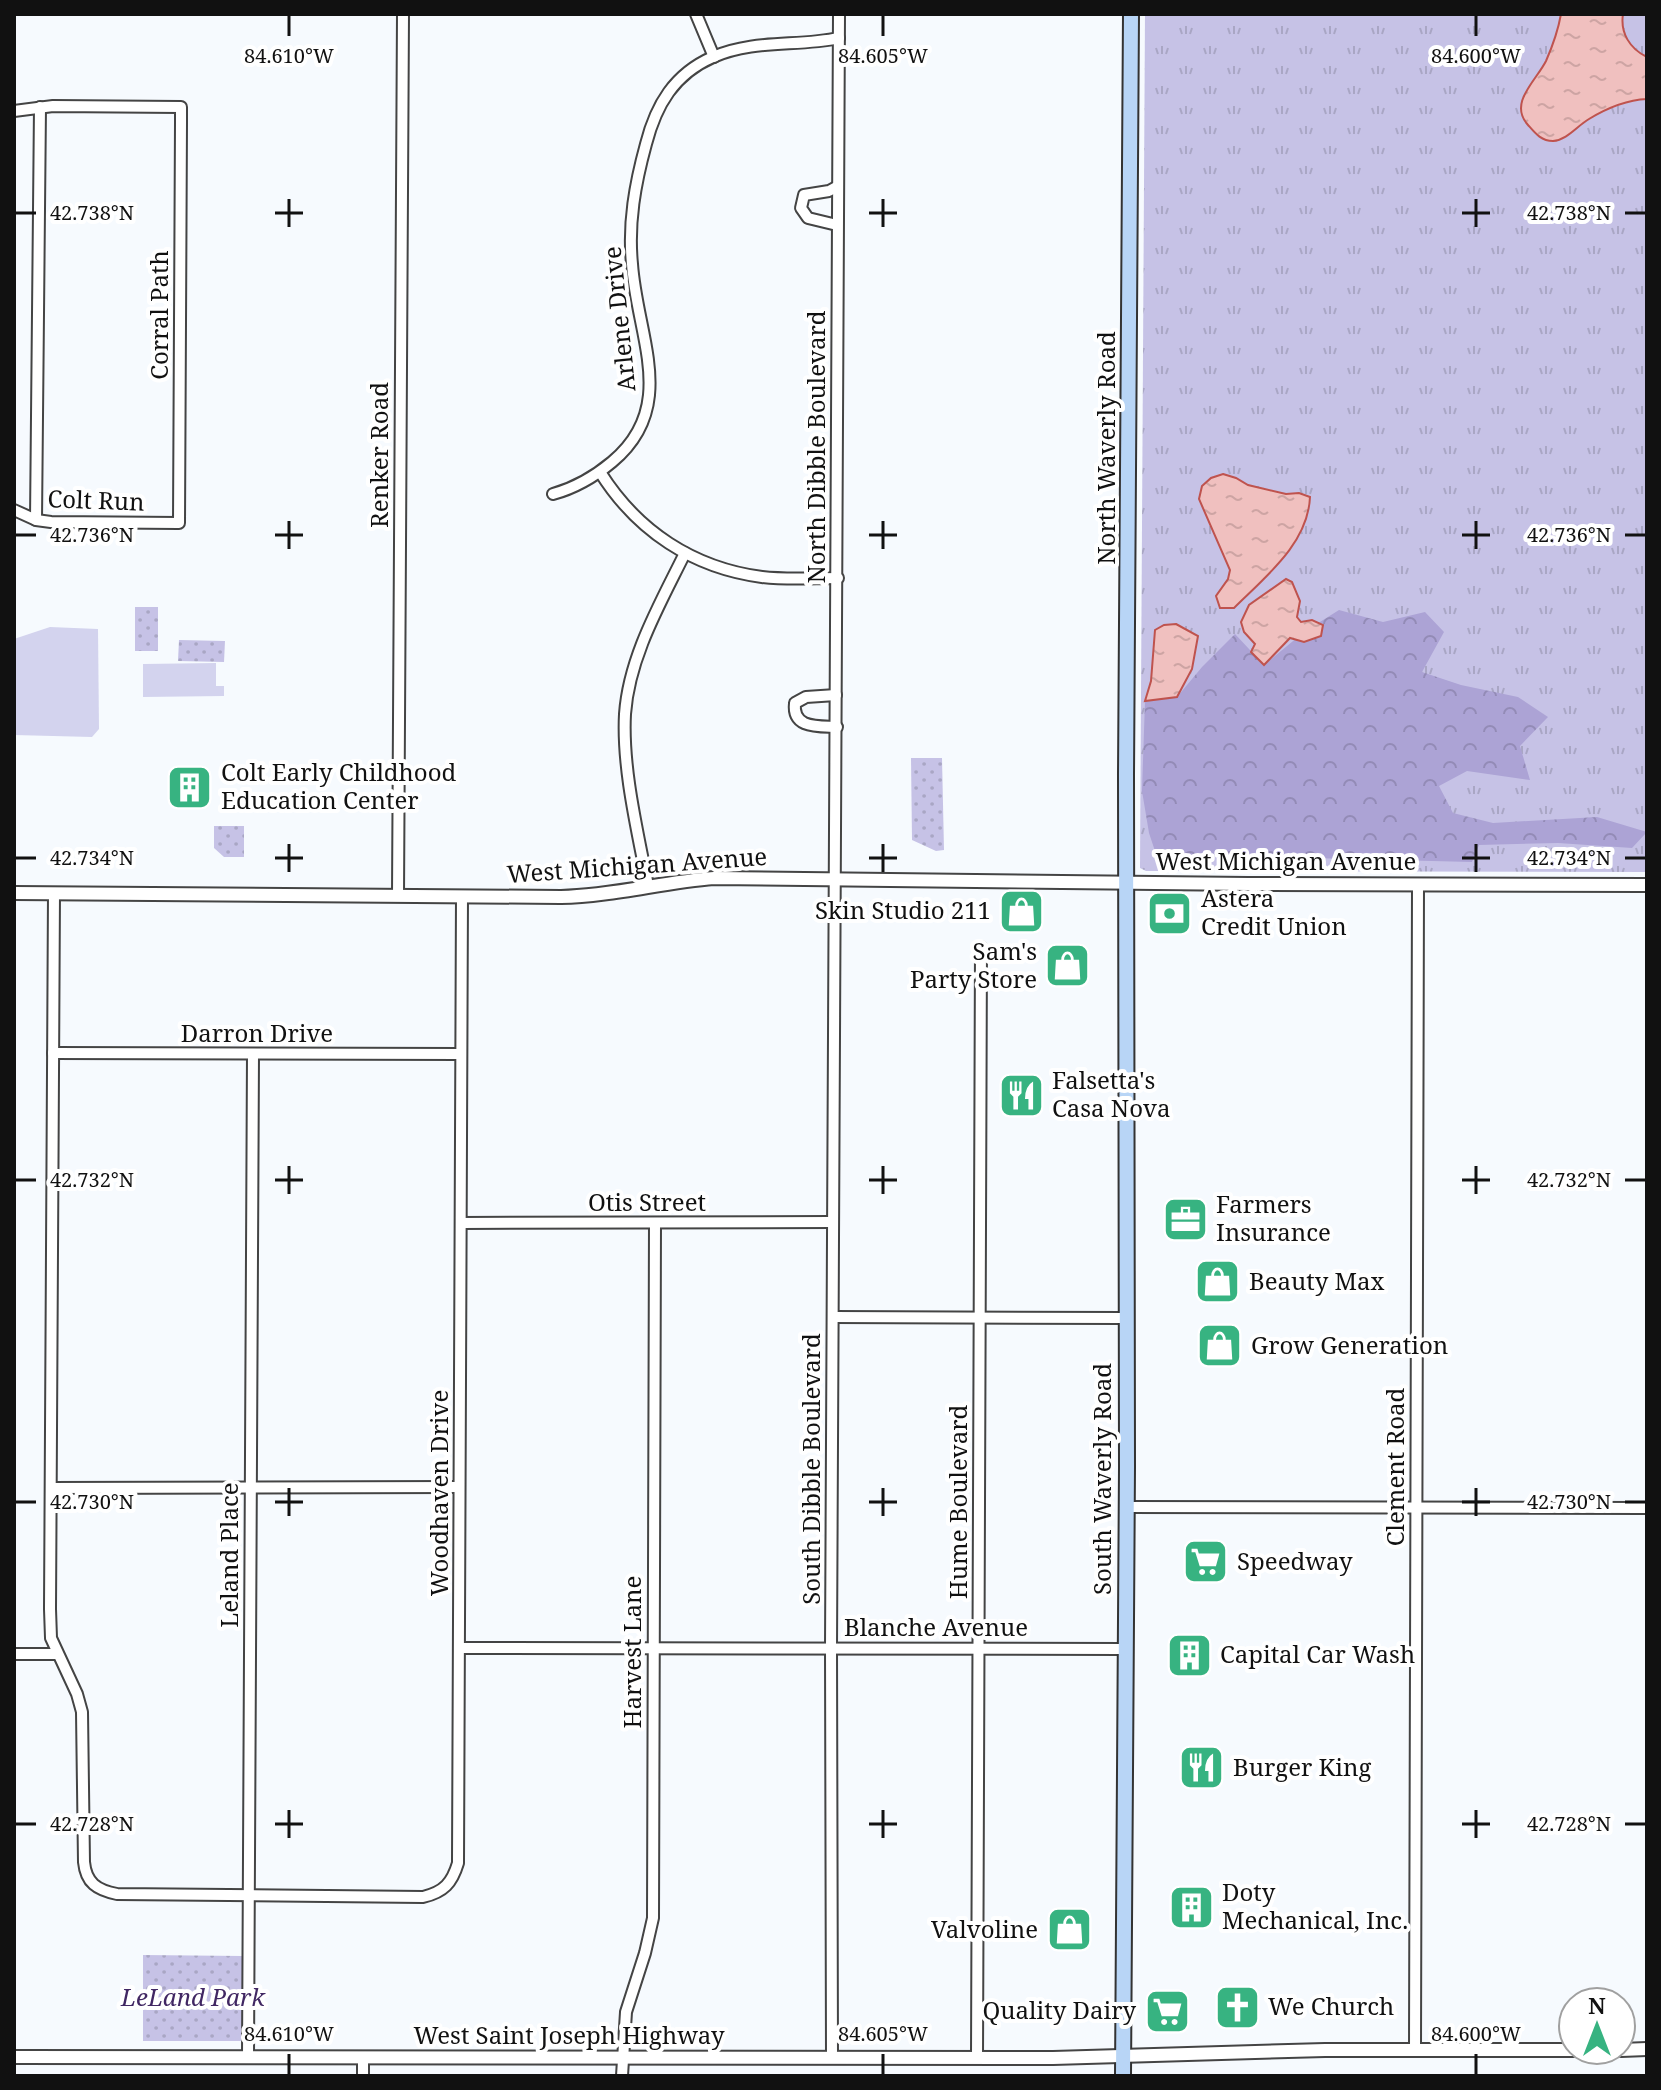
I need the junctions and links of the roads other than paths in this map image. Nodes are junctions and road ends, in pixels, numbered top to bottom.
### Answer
1 (403, 14) edge
2 (696, 14) edge
3 (839, 14) edge
4 (1131, 14) edge
5 (839, 38) junction
6 (714, 57) junction
7 (40, 107) junction
8 (14, 111) edge
9 (838, 186) junction
10 (837, 225) junction
11 (600, 472) junction
12 (553, 494) dead end
13 (14, 510) edge
14 (36, 520) junction
15 (179, 523) joint
16 (685, 553) junction
17 (838, 578) junction
18 (836, 695) junction
19 (837, 727) junction
20 (834, 879) junction
21 (1126, 883) junction
22 (1418, 885) junction
23 (1647, 885) edge
24 (648, 886) junction
25 (14, 893) edge
26 (54, 893) junction
27 (398, 896) junction
28 (462, 896) junction
29 (981, 947) dead end
30 (53, 1053) junction
31 (253, 1054) junction
32 (461, 1054) junction
33 (832, 1222) junction
34 (461, 1223) junction
35 (655, 1223) junction
36 (833, 1317) junction
37 (979, 1317) junction
38 (1125, 1318) junction
39 (251, 1487) junction
40 (459, 1487) junction
41 (51, 1488) junction
42 (1127, 1507) junction
43 (1416, 1507) junction
44 (1647, 1508) edge
45 (459, 1648) junction
46 (653, 1648) junction
47 (831, 1648) junction
48 (978, 1649) junction
49 (1124, 1649) junction
50 (14, 1654) edge
51 (57, 1654) junction
52 (249, 1894) junction
53 (1415, 2050) junction
54 (1557, 2050) edge
55 (248, 2056) junction
56 (1124, 2056) junction
57 (14, 2057) edge
58 (363, 2057) junction
59 (623, 2058) junction
60 (832, 2058) junction
61 (977, 2058) junction
62 (363, 2076) edge
63 (622, 2076) edge
64 (1123, 2076) edge

1 - 27 street, Renker Road
2 - 6 street
3 - 5 street, North Dibble Boulevard
4 - 21 main road, North Waverly Road
5 - 6 street, Arlene Drive
5 - 9 street, North Dibble Boulevard
6 - 11 street, Arlene Drive
7 - 8 street
7 - 14 street
7 - 15 street, Corral Path
9 - 10 street, North Dibble Boulevard
9 - 10 street
10 - 17 street, North Dibble Boulevard
11 - 12 street, Arlene Drive
11 - 16 street
13 - 14 street, Colt Run
14 - 15 street, Colt Run
16 - 17 street
16 - 24 street
17 - 18 street, North Dibble Boulevard
18 - 19 street, North Dibble Boulevard
18 - 19 street
19 - 20 street, North Dibble Boulevard
20 - 21 street, West Michigan Avenue
20 - 24 street, West Michigan Avenue
20 - 33 street, South Dibble Boulevard
21 - 22 street, West Michigan Avenue
21 - 38 main road, South Waverly Road
22 - 23 street, West Michigan Avenue
22 - 43 street, Clement Road
24 - 28 street, West Michigan Avenue
25 - 26 street, West Michigan Avenue
26 - 27 street, West Michigan Avenue
26 - 30 street
27 - 28 street, West Michigan Avenue
28 - 32 street, Woodhaven Drive
29 - 37 street, Hume Boulevard
30 - 31 street, Darron Drive
30 - 41 street
31 - 32 street, Darron Drive
31 - 39 street, Leland Place
32 - 34 street, Woodhaven Drive
33 - 35 street, Otis Street
33 - 36 street, South Dibble Boulevard
34 - 35 street, Otis Street
34 - 40 street, Woodhaven Drive
35 - 46 street, Harvest Lane
36 - 37 street
36 - 47 street, South Dibble Boulevard
37 - 38 street
37 - 48 street, Hume Boulevard
38 - 42 main road, South Waverly Road
39 - 40 street
39 - 41 street
39 - 52 street, Leland Place
40 - 45 street, Woodhaven Drive
41 - 51 street
42 - 43 street
42 - 49 main road, South Waverly Road
43 - 44 street
43 - 53 street, Clement Road
45 - 46 street, Blanche Avenue
45 - 52 street, Woodhaven Drive
46 - 47 street, Blanche Avenue
46 - 59 street, Harvest Lane
47 - 48 street, Blanche Avenue
47 - 60 street, South Dibble Boulevard
48 - 49 street, Blanche Avenue
48 - 61 street, Hume Boulevard
49 - 56 main road, South Waverly Road
50 - 51 street
51 - 52 street, Woodhaven Drive
52 - 55 street, Leland Place
53 - 54 street, West Saint Joseph Highway
53 - 56 street, West Saint Joseph Highway
55 - 57 street, West Saint Joseph Highway
55 - 58 street, West Saint Joseph Highway
56 - 61 street, West Saint Joseph Highway
56 - 64 main road, South Waverly Road
58 - 59 street, West Saint Joseph Highway
58 - 62 street
59 - 60 street, West Saint Joseph Highway
59 - 63 street, Harvest Lane
60 - 61 street, West Saint Joseph Highway

